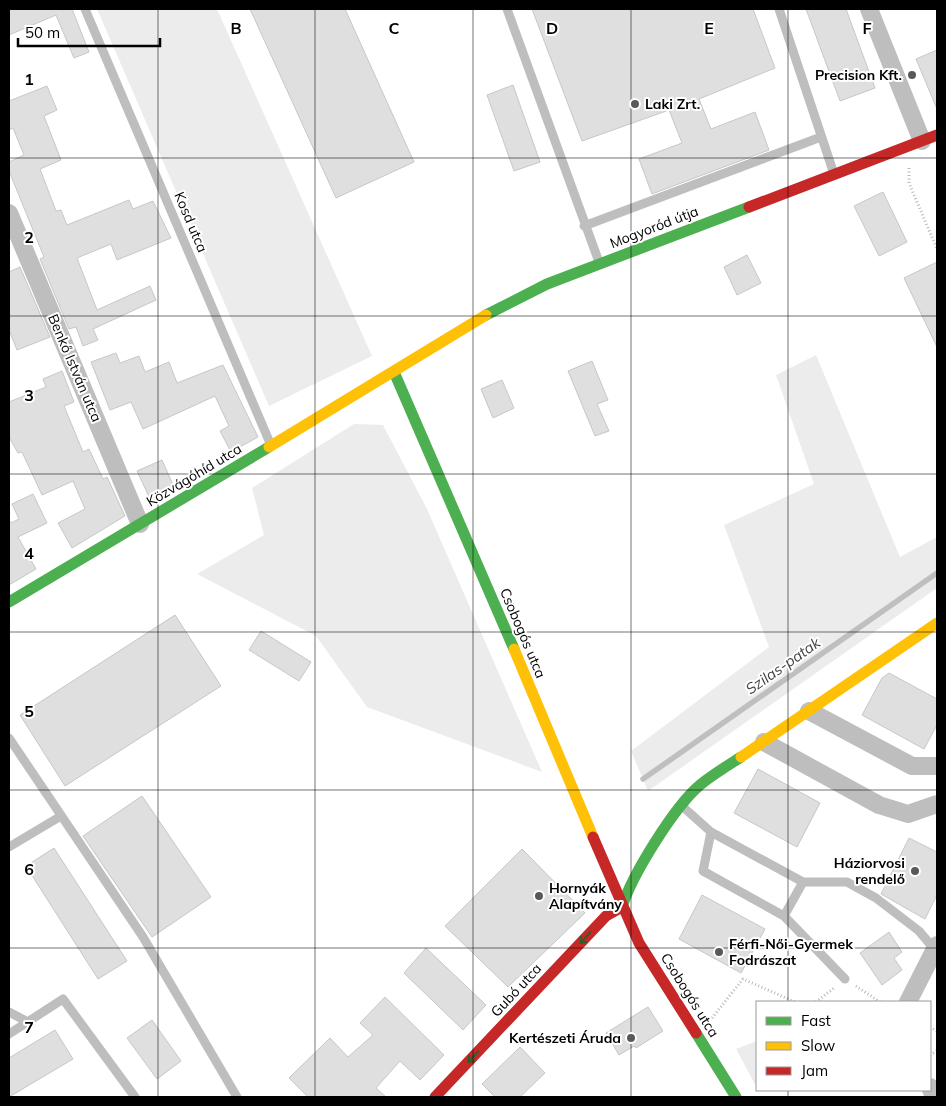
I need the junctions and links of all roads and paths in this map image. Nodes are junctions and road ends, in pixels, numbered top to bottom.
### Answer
1 (84, 9) edge
2 (507, 9) edge
3 (779, 9) edge
4 (869, 9) edge
5 (821, 137) junction
6 (925, 140) edge
7 (834, 174) junction
8 (9, 212) edge
9 (584, 226) junction
10 (937, 249) edge
11 (599, 264) junction
12 (394, 372) junction
13 (271, 446) junction
14 (140, 524) junction
15 (9, 602) edge
16 (937, 623) edge
17 (809, 711) junction
18 (9, 738) edge
19 (764, 742) junction
20 (937, 766) edge
21 (680, 804) junction
22 (937, 804) edge
23 (61, 816) junction
24 (711, 832) junction
25 (9, 847) edge
26 (803, 882) junction
27 (622, 907) junction
28 (784, 916) junction
29 (936, 948) edge
30 (845, 979) junction
31 (793, 1001) edge
32 (817, 1001) edge
33 (878, 1001) edge
34 (909, 1001) edge
35 (9, 1012) edge
36 (710, 1020) dead end
37 (28, 1022) junction
38 (9, 1034) edge
39 (135, 1097) edge
40 (237, 1097) edge
41 (435, 1097) edge
42 (736, 1097) edge

1 - 13 lane, Kosd utca
2 - 9 lane
3 - 5 lane
4 - 6 street
5 - 7 lane
5 - 9 lane
6 - 7 street, Mogyoród útja
6 - 10 path
7 - 11 street, Mogyoród útja
8 - 14 street, Benkő István utca
9 - 11 lane
11 - 12 street, Mogyoród útja
12 - 13 street, Közvágóhíd utca
12 - 27 street, Csobogós utca
13 - 14 street, Közvágóhíd utca
14 - 15 street, Közvágóhíd utca
16 - 17 street
17 - 19 street
17 - 20 street
18 - 23 lane
19 - 21 street
19 - 22 street
21 - 24 lane
21 - 27 street
23 - 25 lane
23 - 40 lane
24 - 26 lane
24 - 28 lane
26 - 28 lane
26 - 29 lane
27 -> 41 street, Gubó utca
27 - 42 street, Csobogós utca
28 - 30 lane
29 - 34 street
30 - 32 path
30 - 33 path
31 - 36 path
35 - 37 lane
37 - 38 lane
37 - 39 lane

